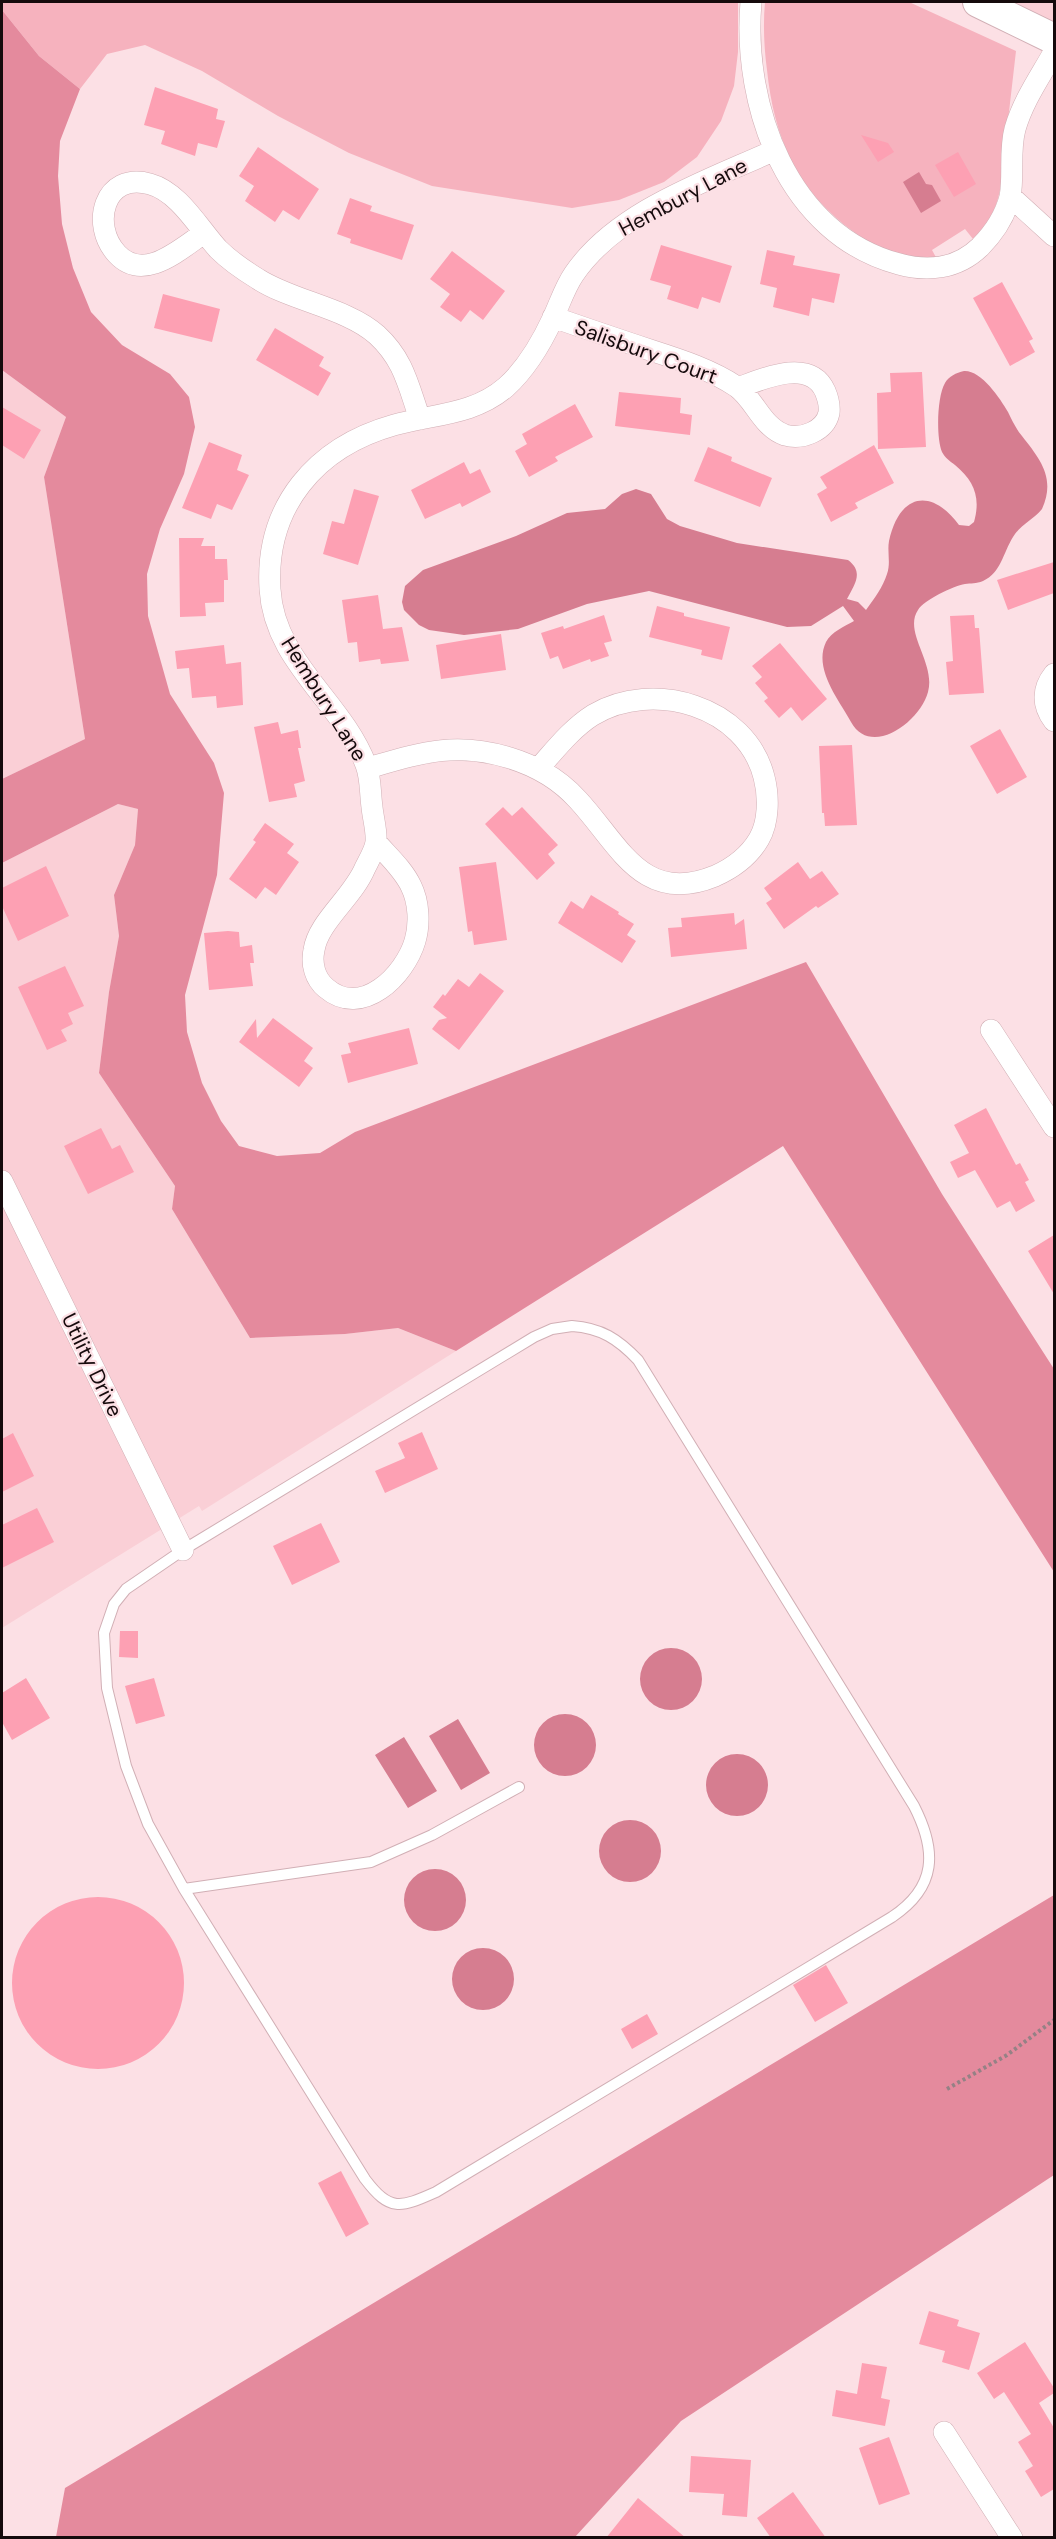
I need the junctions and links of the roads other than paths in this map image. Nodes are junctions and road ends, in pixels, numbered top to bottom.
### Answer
1 (751, 2) edge
2 (978, 2) edge
3 (1054, 39) edge
4 (1054, 52) edge
5 (775, 150) junction
6 (1010, 196) junction
7 (204, 233) junction
8 (1054, 236) edge
9 (553, 317) junction
10 (738, 388) dead end
11 (420, 419) junction
12 (1054, 674) edge
13 (1054, 721) edge
14 (368, 768) junction
15 (538, 769) junction
16 (376, 842) junction
17 (991, 1030) dead end
18 (1054, 1127) edge
19 (2, 1181) edge
20 (183, 1550) junction
21 (519, 1787) dead end
22 (184, 1889) junction
23 (944, 2432) dead end
24 (1012, 2538) edge

1 - 5 street
2 - 3 street
4 - 6 street
5 - 6 street
5 - 9 street, Hembury Lane
6 - 8 street
7 - 7 street
7 - 11 street
9 - 10 street, Salisbury Court
9 - 11 street, Hembury Lane
11 - 14 street, Hembury Lane
12 - 13 street
14 - 15 street
14 - 16 street, Hembury Lane
15 - 15 street
16 - 16 street
17 - 18 street
19 - 20 street, Utility Drive
20 - 22 lane
20 - 22 lane
21 - 22 lane
23 - 24 street

